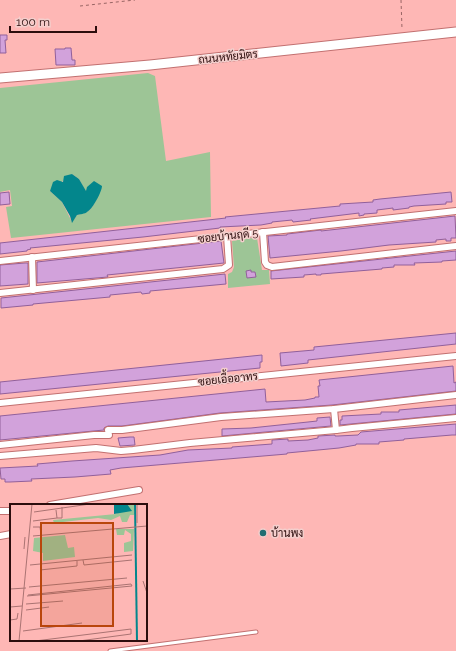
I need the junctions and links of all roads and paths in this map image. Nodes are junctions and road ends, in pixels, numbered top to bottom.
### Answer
1 (135, 0) edge
2 (401, 0) edge
3 (80, 6) dead end
4 (456, 32) edge
5 (402, 38) junction
6 (0, 78) edge
7 (456, 211) edge
8 (263, 232) junction
9 (227, 236) junction
10 (456, 246) edge
11 (32, 257) junction
12 (0, 261) edge
13 (33, 290) junction
14 (0, 293) edge
15 (456, 356) edge
16 (456, 395) edge
17 (0, 403) edge
18 (334, 409) junction
19 (456, 418) edge
20 (336, 430) junction
21 (94, 435) junction
22 (26, 443) junction
23 (0, 445) edge
24 (96, 448) junction
25 (28, 454) junction
26 (0, 456) edge
27 (139, 490) dead end
28 (56, 504) edge
29 (10, 534) edge
30 (0, 536) edge
31 (256, 632) dead end
32 (110, 651) edge

1 - 3 path
2 - 5 path
4 - 5 street, ถนนหทัยมิตร
5 - 6 street, ถนนหทัยมิตร
7 - 8 street, ซอยบ้านฤดี 5
8 - 9 street, ซอยบ้านฤดี 5
8 - 10 street
9 - 11 street, ซอยบ้านฤดี 5
9 - 13 street
11 - 12 street, ซอยบ้านฤดี 5
11 - 13 street
13 - 14 street
15 - 17 street, ซอยเอื้ออาทร
16 - 18 street
18 - 20 street
18 - 21 street
19 - 20 street
20 - 24 street
21 - 22 street
21 - 24 street
22 - 23 street
22 - 25 street
24 - 25 street
25 - 26 street
27 - 28 street
29 - 30 street
31 - 32 lane

